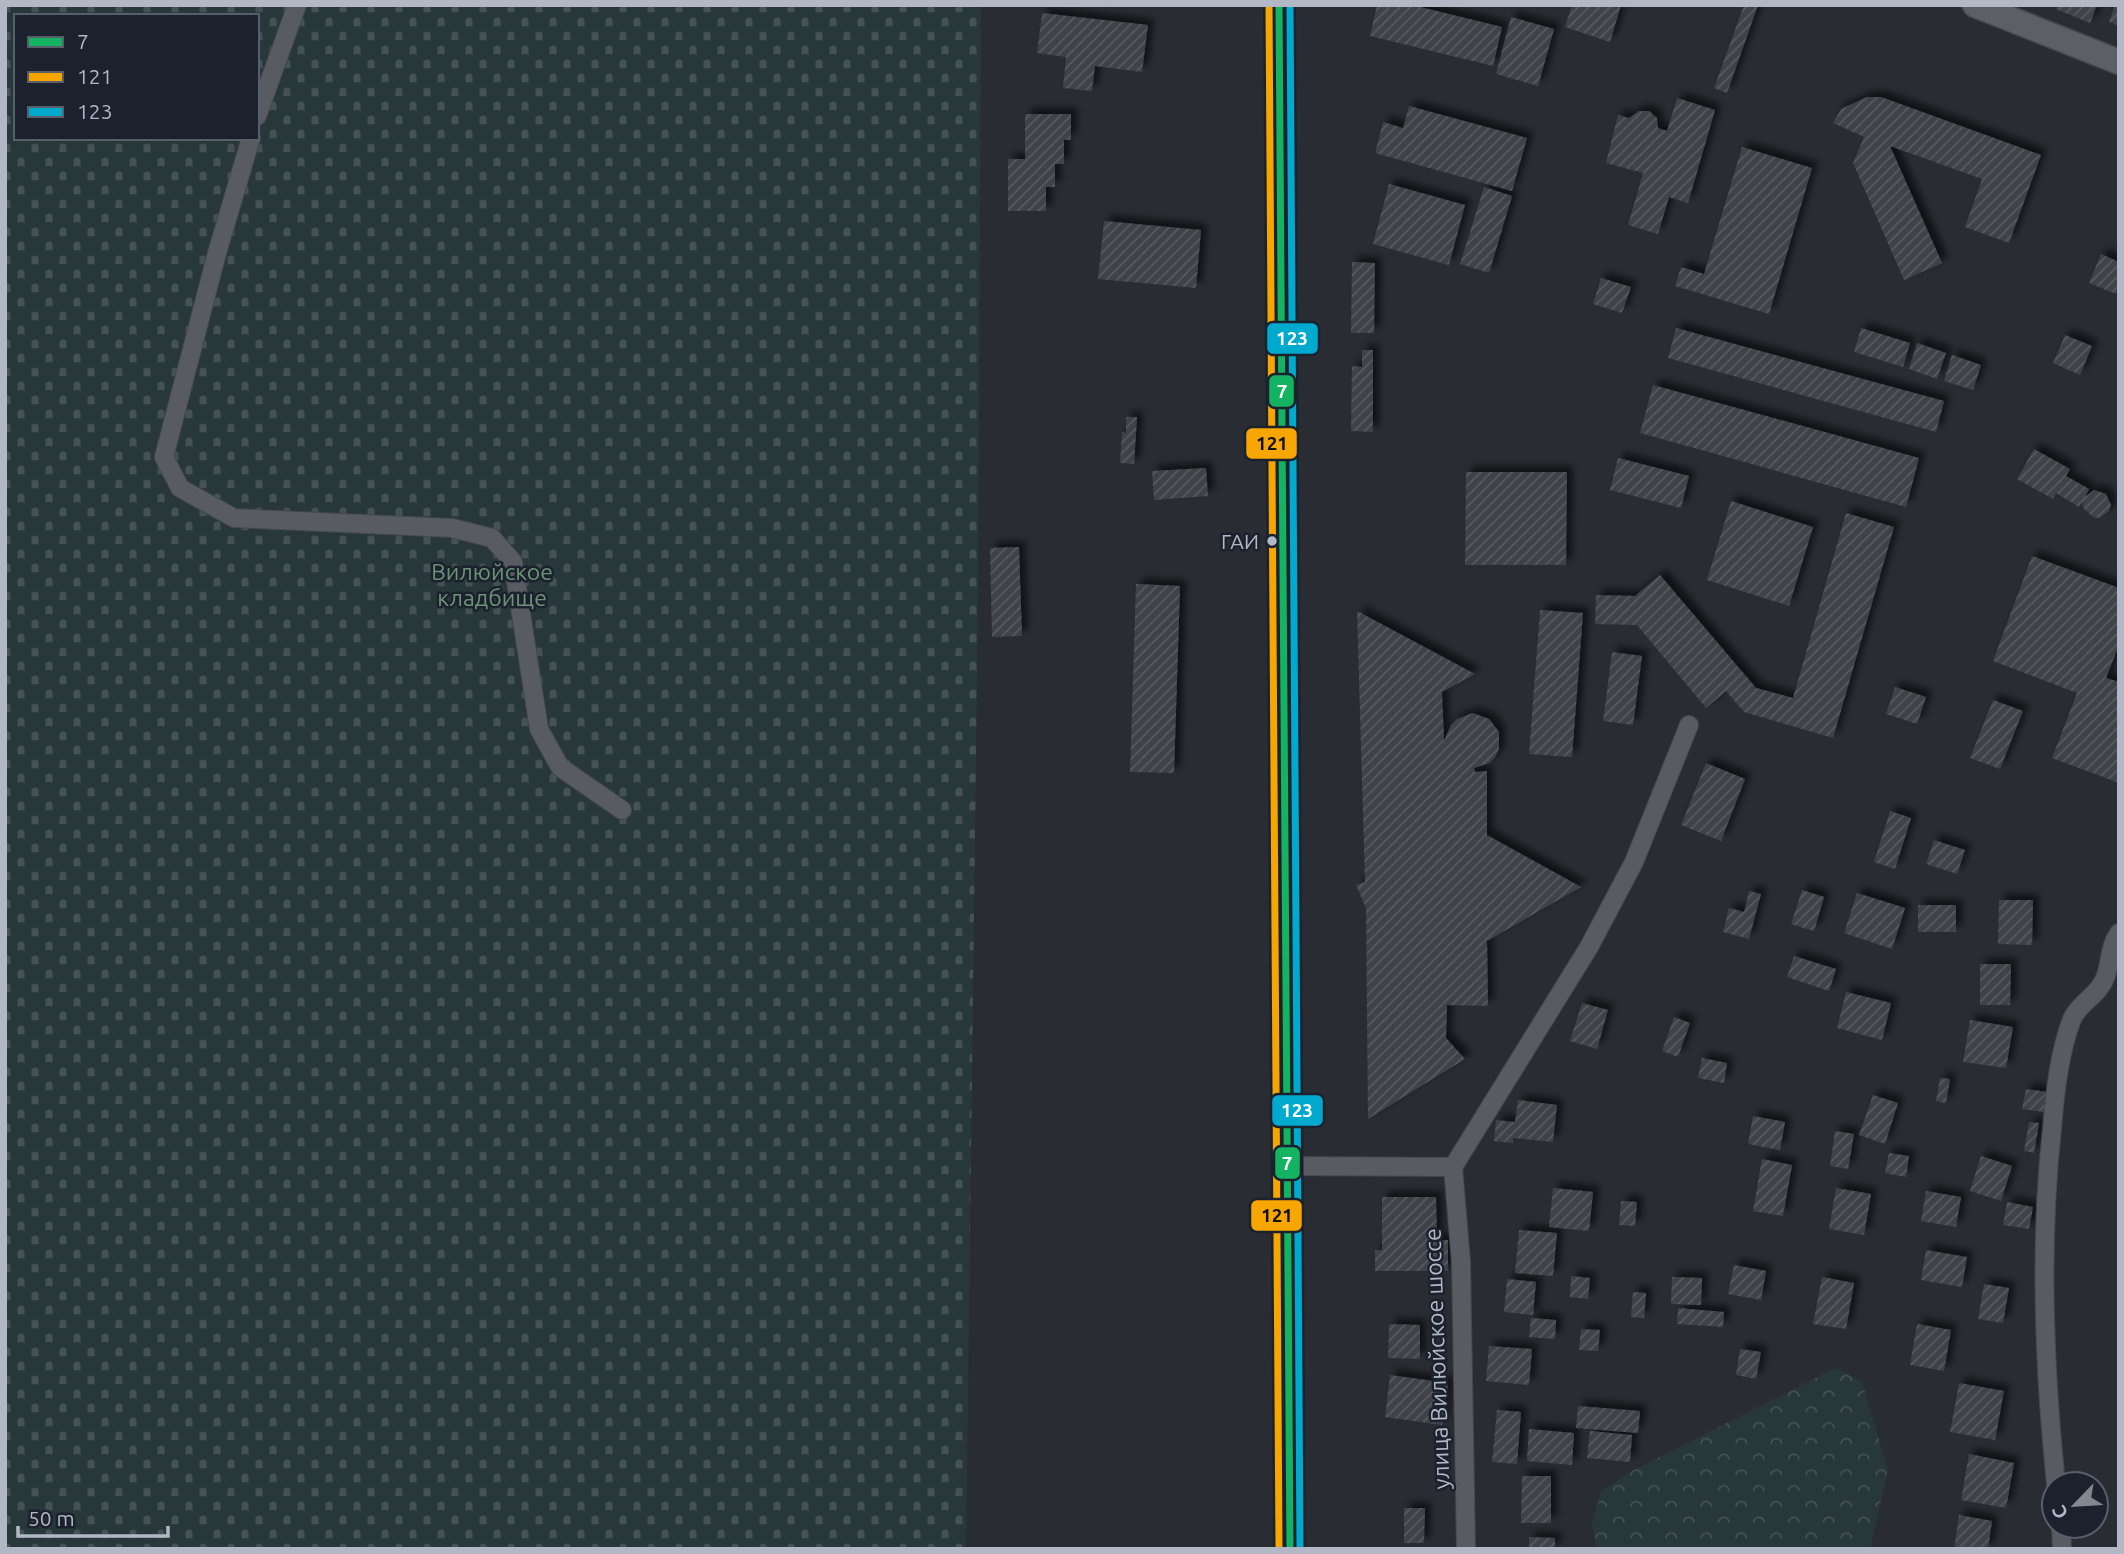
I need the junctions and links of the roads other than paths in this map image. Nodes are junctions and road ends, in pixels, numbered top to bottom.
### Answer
1 (297, 5) edge
2 (1279, 5) edge
3 (1975, 5) edge
4 (2119, 62) edge
5 (259, 110) edge
6 (250, 140) edge
7 (1689, 725) dead end
8 (622, 810) dead end
9 (2119, 933) edge
10 (1286, 1166) junction
11 (1453, 1167) junction
12 (2055, 1470) edge
13 (1290, 1549) edge
14 (1466, 1549) edge

1 - 5 street
2 - 10 main road
3 - 4 main road
6 - 8 street
7 - 11 street
9 - 12 street
10 - 11 street
10 - 13 main road
11 - 14 street, улица Вилюйское шоссе

